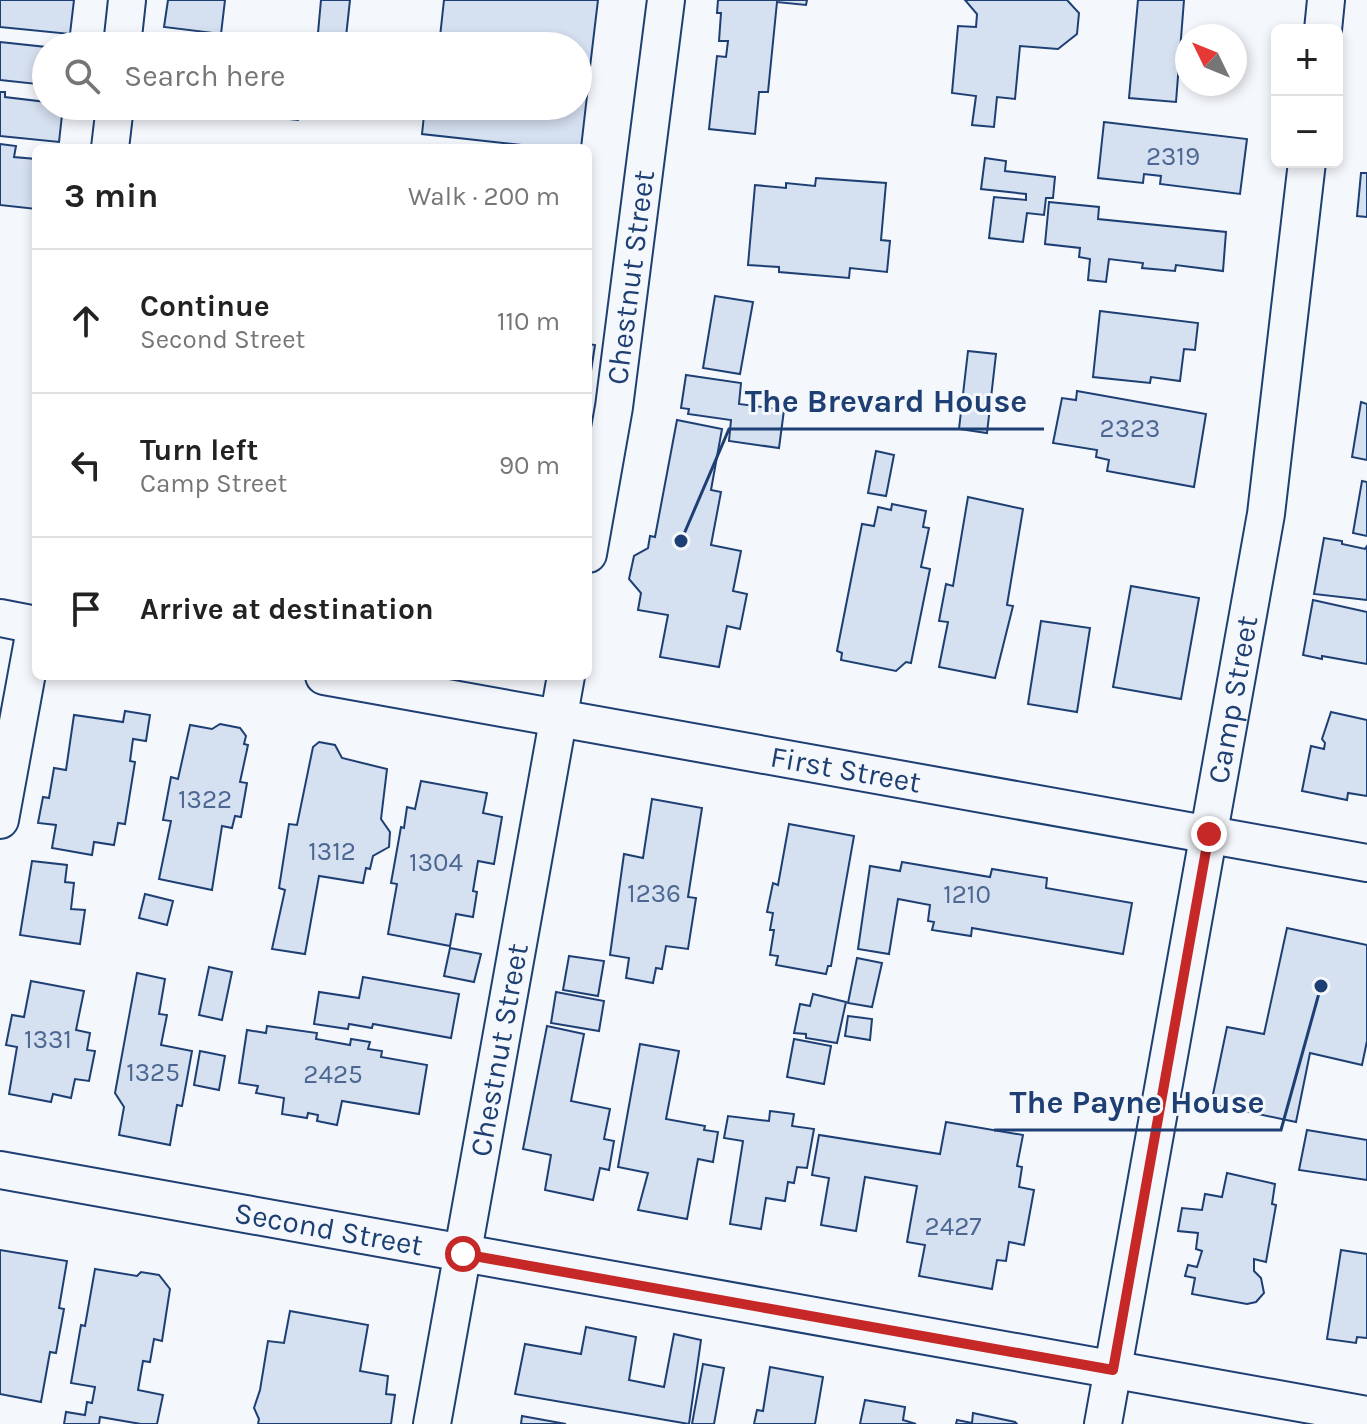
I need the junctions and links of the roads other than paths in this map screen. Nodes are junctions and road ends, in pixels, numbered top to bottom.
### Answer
1 (127, 0) edge
2 (666, 0) edge
3 (1326, 0) edge
4 (1324, 24) edge
5 (124, 32) edge
6 (113, 120) edge
7 (110, 144) edge
8 (1306, 168) edge
9 (592, 531) edge
10 (0, 618) edge
11 (32, 623) edge
12 (32, 646) edge
13 (346, 680) edge
14 (565, 680) edge
15 (559, 718) junction
16 (0, 820) edge
17 (1209, 834) junction
18 (1367, 863) edge
19 (0, 1170) edge
20 (463, 1254) junction
21 (1113, 1370) junction
22 (1367, 1415) edge
23 (432, 1424) edge
24 (1103, 1424) edge

1 - 5 street
2 - 9 street, Chestnut Street
3 - 4 street
6 - 7 street
8 - 17 street, Camp Street
10 - 11 street
12 - 16 street
13 - 15 street, First Street
14 - 15 street, Chestnut Street
15 - 17 street, First Street
15 - 20 street, Chestnut Street
17 - 18 street, First Street
17 - 21 street, Camp Street
19 - 20 street, Second Street
20 - 21 street, Second Street
20 - 23 street, Chestnut Street
21 - 22 street, Second Street
21 - 24 street, Camp Street

